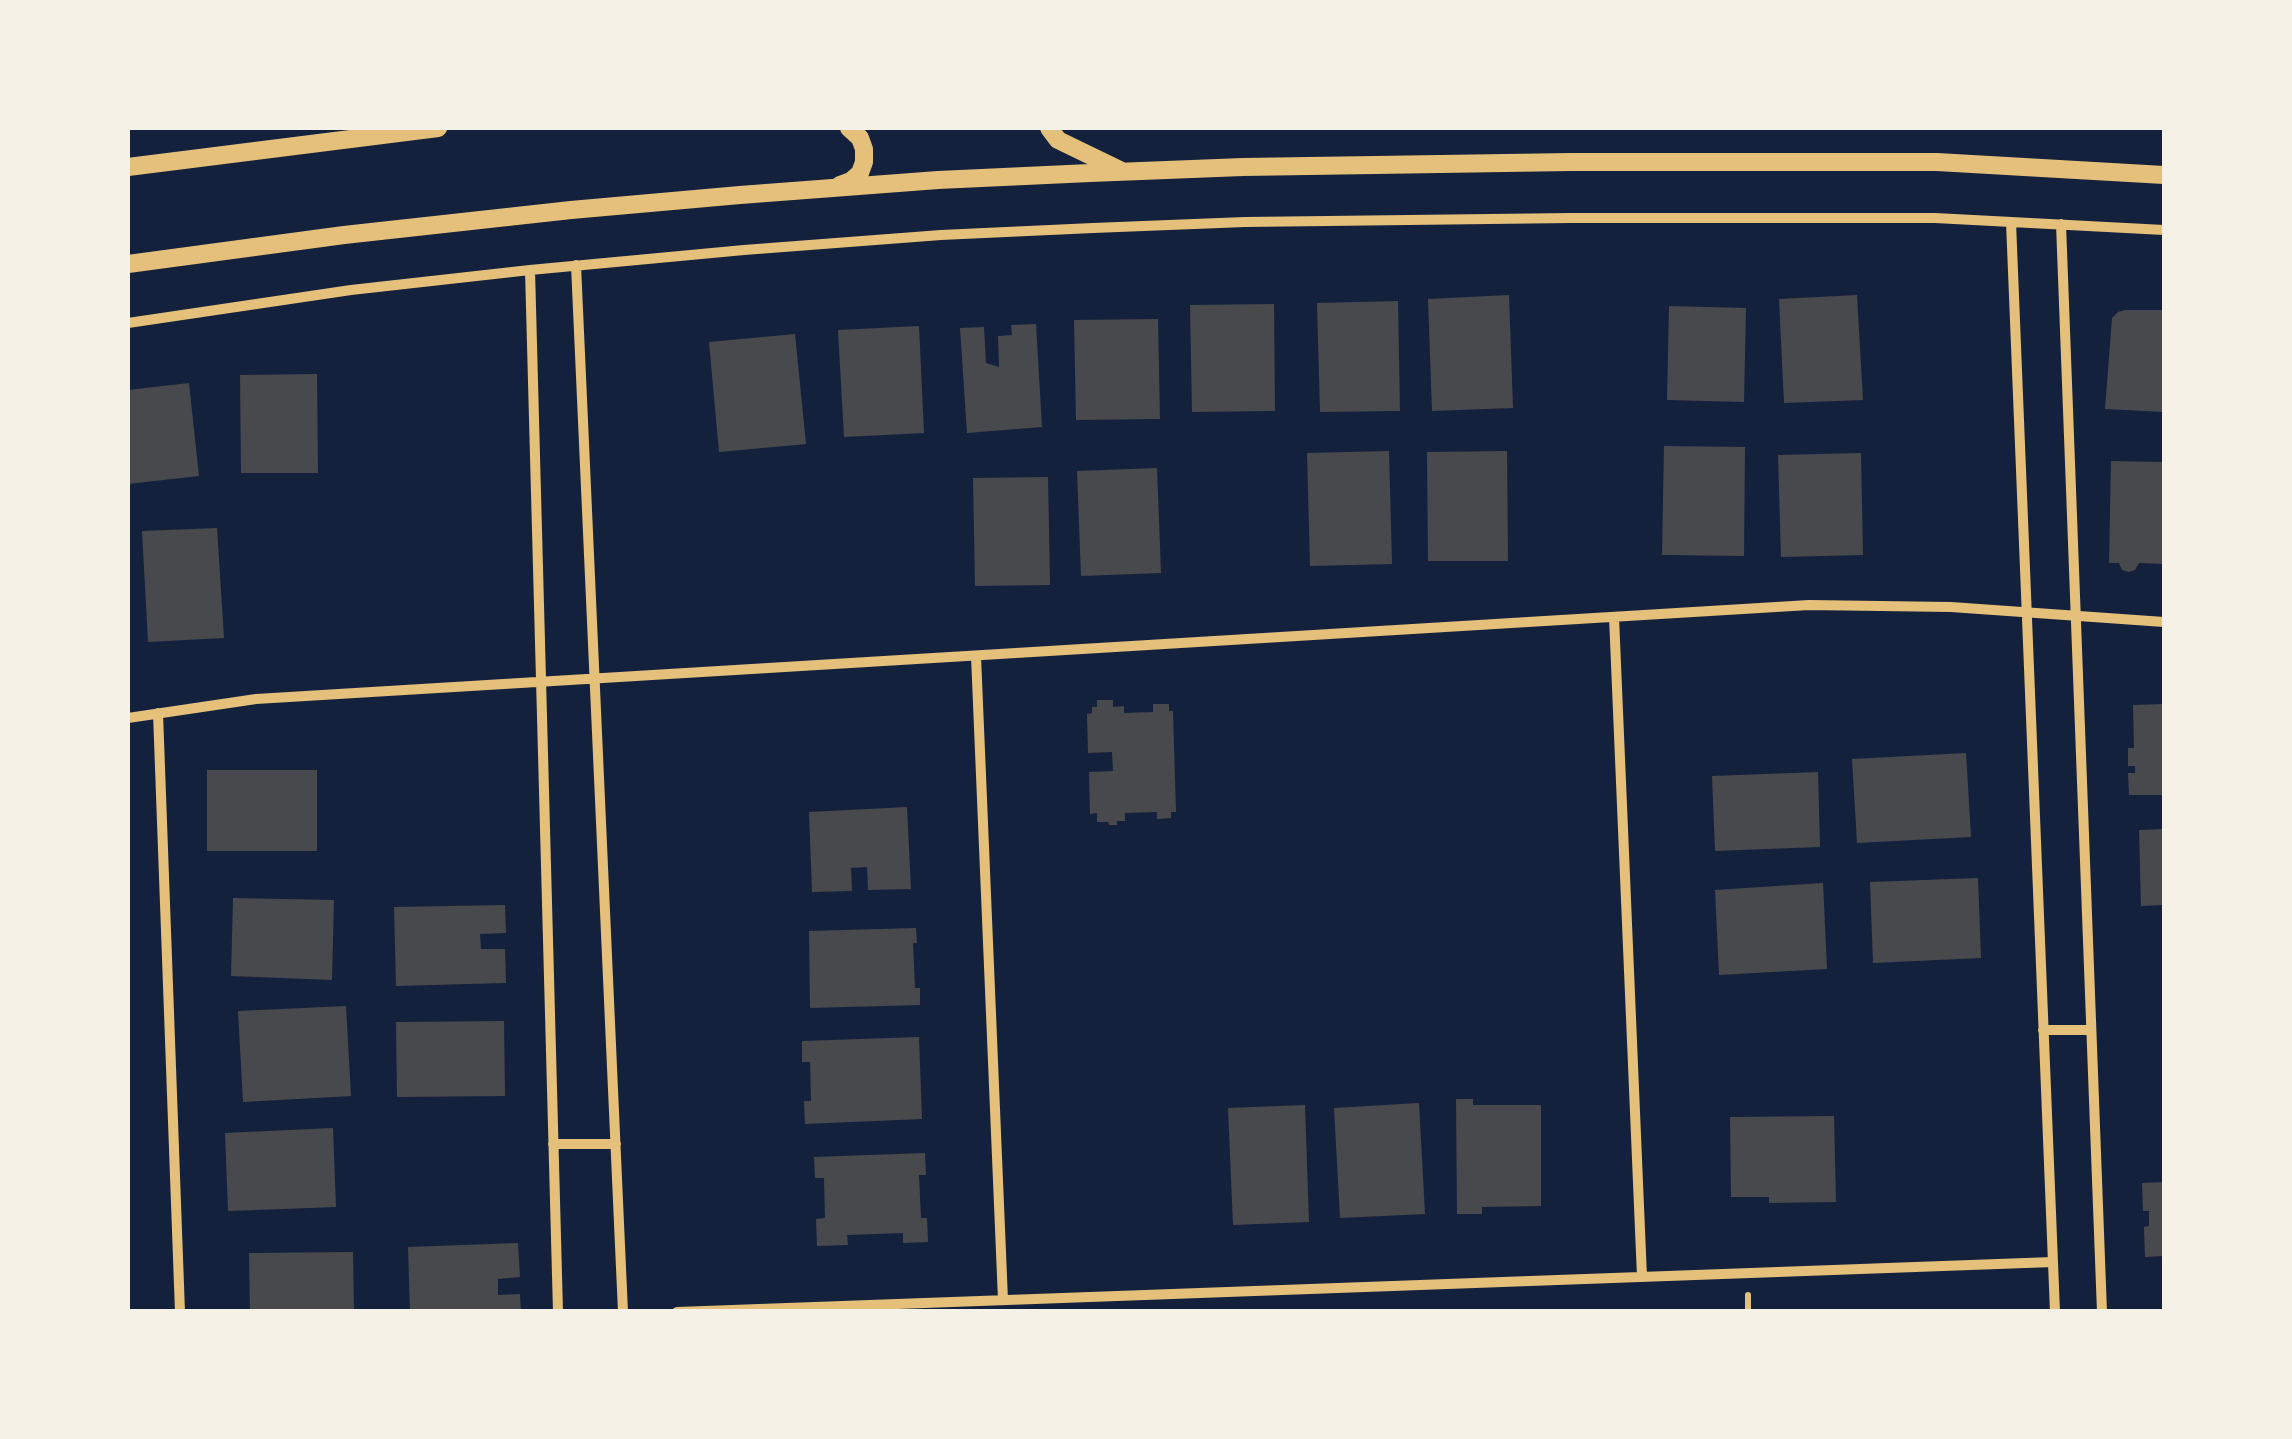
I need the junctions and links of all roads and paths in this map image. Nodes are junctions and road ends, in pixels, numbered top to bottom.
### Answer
1 (438, 128) edge
2 (849, 128) edge
3 (1049, 128) edge
4 (128, 167) edge
5 (1122, 171) junction
6 (2164, 175) edge
7 (830, 188) junction
8 (2010, 222) junction
9 (2060, 224) junction
10 (2164, 230) edge
11 (128, 264) edge
12 (576, 265) junction
13 (530, 270) junction
14 (128, 323) edge
15 (2025, 611) junction
16 (2074, 615) junction
17 (1614, 617) junction
18 (2164, 622) edge
19 (976, 656) junction
20 (595, 678) junction
21 (541, 682) junction
22 (158, 712) junction
23 (128, 718) edge
24 (2043, 1030) junction
25 (2091, 1030) junction
26 (553, 1144) junction
27 (616, 1144) junction
28 (2053, 1262) junction
29 (1642, 1276) junction
30 (1003, 1300) junction
31 (180, 1312) edge
32 (558, 1312) edge
33 (623, 1312) edge
34 (677, 1312) edge
35 (2055, 1312) edge
36 (2102, 1312) edge

1 - 4 street
2 - 7 street
3 - 5 street
5 - 6 street
5 - 7 street
7 - 11 street
8 - 9 street
8 - 12 street
8 - 15 street
9 - 10 street
9 - 16 street
12 - 13 street
12 - 20 street
13 - 14 street
13 - 21 street
15 - 16 street
15 - 17 street
15 - 24 street
16 - 18 street
16 - 25 street
17 - 19 street
17 - 29 street
19 - 20 street
19 - 30 street
20 - 21 street
20 - 27 street
21 - 22 street
21 - 26 street
22 - 23 street
22 - 31 street
24 - 25 street
24 - 28 street
25 - 36 street
26 - 27 street
26 - 32 street
27 - 33 street
28 - 29 street
28 - 35 street
29 - 30 street
30 - 34 street

